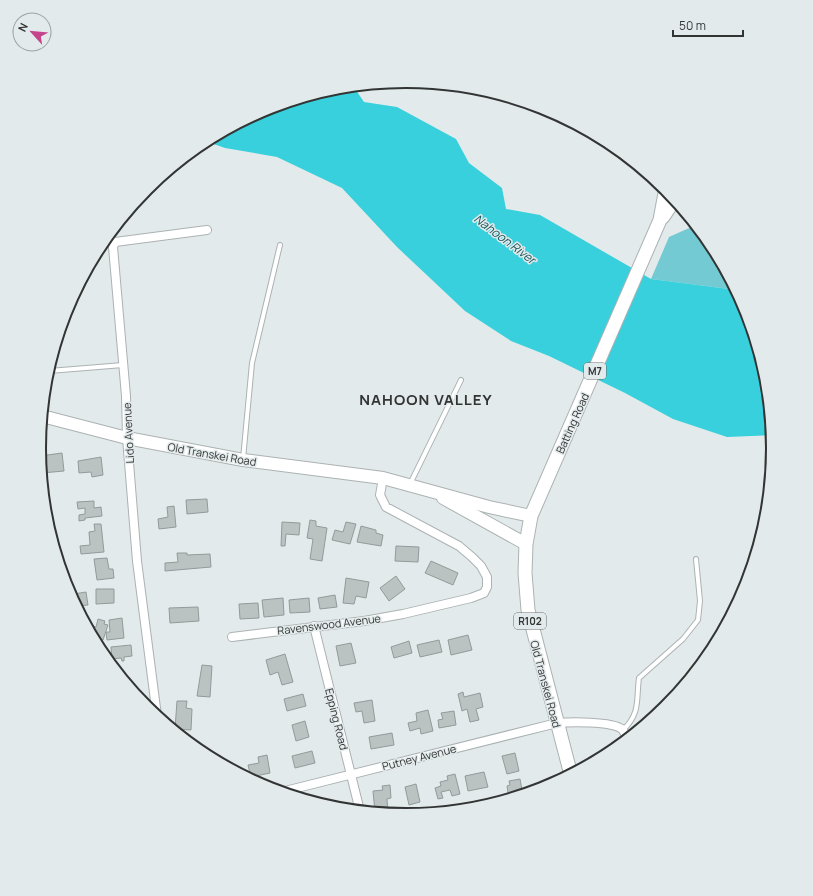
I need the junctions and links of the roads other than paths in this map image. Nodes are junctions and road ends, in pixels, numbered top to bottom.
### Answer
1 (664, 196) edge
2 (672, 204) edge
3 (660, 220) junction
4 (207, 230) dead end
5 (280, 245) dead end
6 (123, 366) junction
7 (55, 370) edge
8 (461, 380) dead end
9 (48, 417) edge
10 (128, 438) junction
11 (243, 460) junction
12 (383, 478) junction
13 (410, 484) junction
14 (427, 489) junction
15 (542, 491) joint
16 (531, 516) junction
17 (526, 544) junction
18 (696, 559) dead end
19 (314, 626) junction
20 (232, 637) dead end
21 (156, 707) edge
22 (557, 723) junction
23 (623, 730) junction
24 (625, 735) edge
25 (569, 770) edge
26 (351, 774) junction
27 (291, 789) edge
28 (359, 805) edge

1 - 3 main road, Batting Road / M7
2 - 3 main road, Batting Road / M7
3 - 15 main road, Batting Road / M7
4 - 6 street, Lido Avenue
5 - 11 lane
6 - 7 lane
6 - 10 street, Lido Avenue
8 - 13 lane
9 - 10 main road, Old Transkei Road
10 - 11 main road, Old Transkei Road
10 - 21 street, Lido Avenue
11 - 12 main road, Old Transkei Road
12 - 13 main road, Old Transkei Road
12 - 19 street, Ravenswood Avenue
13 - 14 main road, Old Transkei Road
14 - 16 main road, Old Transkei Road
14 - 17 main road, Old Transkei Road
15 - 16 main road, Batting Road / R102
16 - 17 main road, Old Transkei Road / R102
17 - 22 main road, Old Transkei Road / R102
18 - 23 lane
19 - 20 street, Ravenswood Avenue
19 - 26 street, Epping Road
22 - 23 street, Putney Avenue
22 - 25 main road, Old Transkei Road / R102
22 - 26 street, Putney Avenue
23 - 24 street
26 - 27 street, Putney Avenue
26 - 28 street, Epping Road

